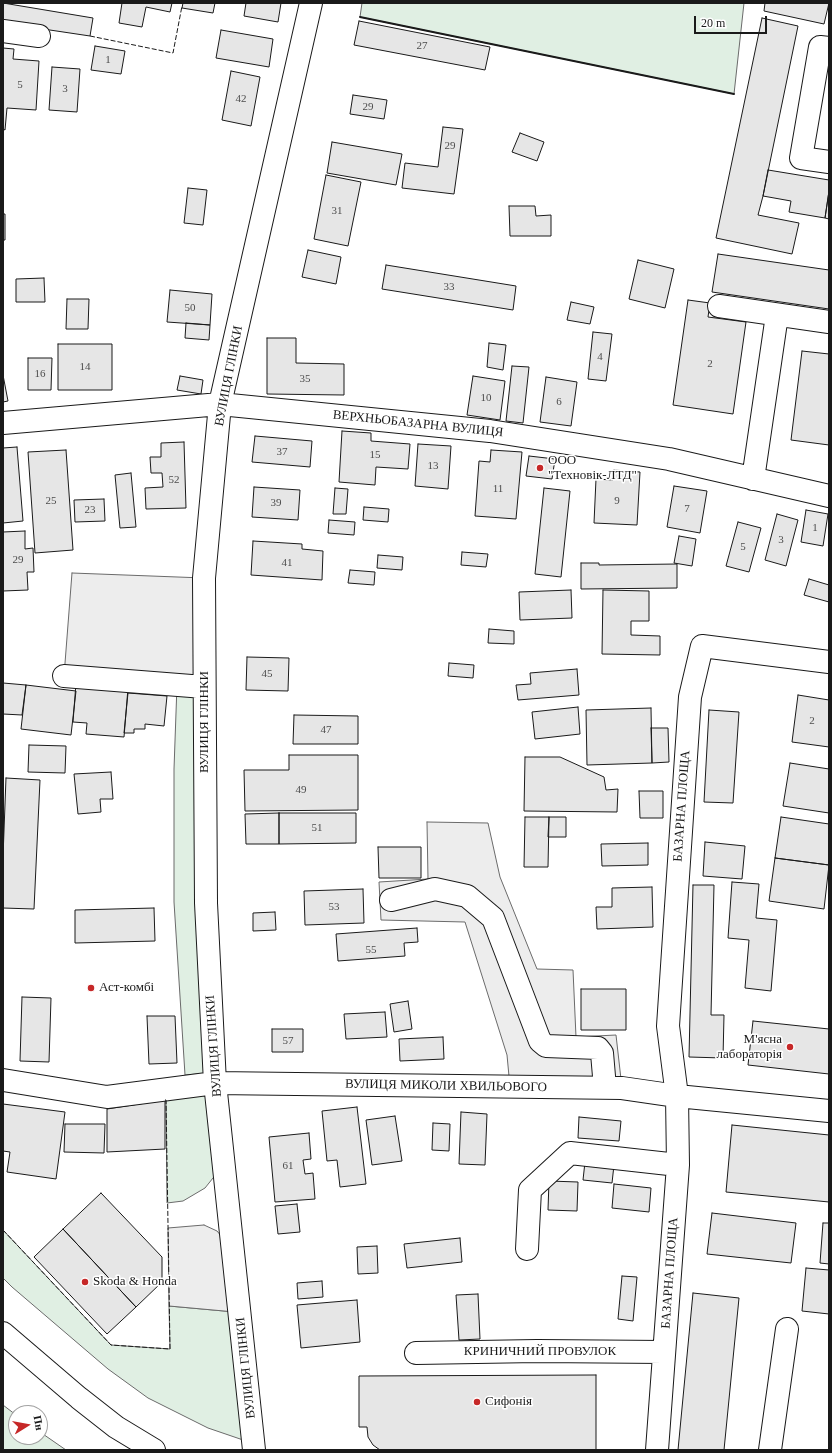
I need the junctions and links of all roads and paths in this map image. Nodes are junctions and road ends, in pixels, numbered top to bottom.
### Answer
1 (311, 3) edge
2 (3, 30) edge
3 (39, 36) dead end
4 (829, 48) edge
5 (829, 162) edge
6 (719, 306) dead end
7 (777, 315) junction
8 (829, 322) edge
9 (220, 404) junction
10 (3, 423) edge
11 (753, 479) junction
12 (829, 496) edge
13 (829, 662) edge
14 (64, 676) dead end
15 (204, 688) junction
16 (391, 900) dead end
17 (3, 1080) edge
18 (215, 1083) junction
19 (604, 1088) junction
20 (677, 1096) junction
21 (829, 1111) edge
22 (678, 1166) junction
23 (526, 1249) dead end
24 (787, 1329) dead end
25 (3, 1333) edge
26 (664, 1352) junction
27 (416, 1353) dead end
28 (154, 1450) edge
29 (254, 1450) edge
30 (657, 1450) edge
31 (770, 1450) edge

1 - 9 street, ВУЛИЦЯ ГЛІНКИ
2 - 3 street
4 - 5 street
6 - 7 street
7 - 8 street
7 - 11 street
9 - 10 street, ВЕРХНЬОБАЗАРНА ВУЛИЦЯ
9 - 11 street, ВЕРХНЬОБАЗАРНА ВУЛИЦЯ
9 - 15 street, ВУЛИЦЯ ГЛІНКИ
11 - 12 street, ВЕРХНЬОБАЗАРНА ВУЛИЦЯ
13 - 20 street, БАЗАРНА ПЛОЩА
14 - 15 street
15 - 18 street, ВУЛИЦЯ ГЛІНКИ
16 - 19 street
17 - 18 street, ВУЛИЦЯ МИКОЛИ ХВИЛЬОВОГО
18 - 19 street, ВУЛИЦЯ МИКОЛИ ХВИЛЬОВОГО
18 - 29 street, ВУЛИЦЯ ГЛІНКИ
19 - 20 street, ВУЛИЦЯ МИКОЛИ ХВИЛЬОВОГО
20 - 21 street
20 - 22 street, БАЗАРНА ПЛОЩА
22 - 23 street
22 - 26 street, БАЗАРНА ПЛОЩА
24 - 31 street
25 - 28 street
26 - 27 street, КРИНИЧНИЙ ПРОВУЛОК
26 - 30 street, БАЗАРНА ПЛОЩА

